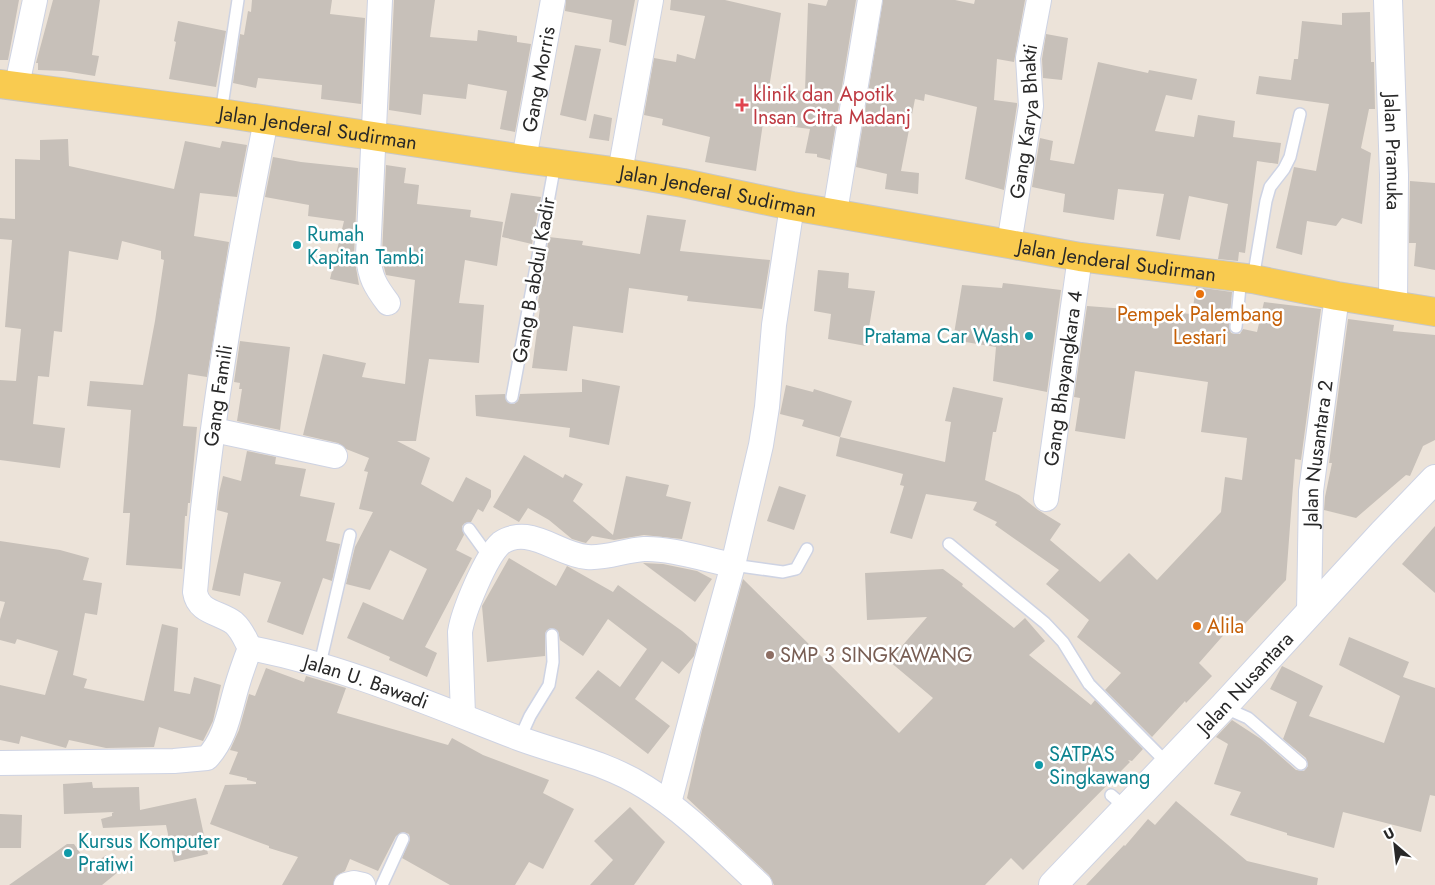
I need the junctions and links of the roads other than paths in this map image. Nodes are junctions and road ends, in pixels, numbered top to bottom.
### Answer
1 (35, 0) edge
2 (238, 0) edge
3 (380, 0) edge
4 (553, 0) edge
5 (651, 0) edge
6 (870, 0) edge
7 (1039, 0) edge
8 (1388, 0) edge
9 (8, 84) edge
10 (221, 113) junction
11 (1300, 114) dead end
12 (266, 120) junction
13 (374, 136) junction
14 (524, 159) junction
15 (555, 164) junction
16 (620, 172) junction
17 (792, 206) junction
18 (835, 212) junction
19 (1009, 244) junction
20 (1080, 256) junction
21 (1247, 278) junction
22 (1337, 296) junction
23 (388, 303) dead end
24 (1393, 304) junction
25 (1435, 312) edge
26 (1236, 327) dead end
27 (512, 397) dead end
28 (214, 430) junction
29 (334, 456) dead end
30 (1435, 479) edge
31 (1046, 499) dead end
32 (469, 529) dead end
33 (350, 536) dead end
34 (949, 544) dead end
35 (806, 549) dead end
36 (490, 558) junction
37 (733, 565) junction
38 (1309, 612) junction
39 (552, 635) dead end
40 (250, 648) junction
41 (320, 664) junction
42 (1222, 707) junction
43 (463, 715) junction
44 (520, 738) junction
45 (0, 763) edge
46 (1168, 764) junction
47 (1301, 764) dead end
48 (669, 803) junction
49 (403, 839) dead end
50 (346, 885) edge
51 (362, 885) edge
52 (382, 885) edge
53 (760, 885) edge
54 (1054, 885) edge

1 - 9 street
2 - 10 lane
3 - 13 street
4 - 14 street, Gang Morris
5 - 16 street
6 - 18 street
7 - 19 street, Gang Karya Bhakti
8 - 24 street, Jalan Pramuka
9 - 10 main road, Jalan Jenderal Sudirman
10 - 12 main road, Jalan Jenderal Sudirman
11 - 21 lane
12 - 13 main road, Jalan Jenderal Sudirman
12 - 28 street, Gang Famili
13 - 14 main road, Jalan Jenderal Sudirman
13 - 23 street
14 - 15 main road, Jalan Jenderal Sudirman
15 - 16 main road, Jalan Jenderal Sudirman
15 - 27 lane, Gang B abdul Kadir
16 - 17 main road, Jalan Jenderal Sudirman
17 - 18 main road, Jalan Jenderal Sudirman
17 - 37 street
18 - 19 main road, Jalan Jenderal Sudirman
19 - 20 main road, Jalan Jenderal Sudirman
20 - 21 main road, Jalan Jenderal Sudirman
20 - 31 street, Gang Bhayangkara 4
21 - 22 main road, Jalan Jenderal Sudirman
21 - 26 lane
22 - 24 main road, Jalan Jenderal Sudirman
22 - 38 street, Jalan Nusantara 2
24 - 25 main road, Jalan Jenderal Sudirman
28 - 29 street
28 - 40 street, Gang Famili
30 - 38 street, Jalan Nusantara
32 - 36 lane
33 - 41 lane
34 - 46 lane
35 - 37 lane
36 - 37 street
36 - 43 street
37 - 48 street
38 - 42 street, Jalan Nusantara
39 - 44 lane
40 - 41 street, Jalan U. Bawadi
40 - 45 street
41 - 43 street, Jalan U. Bawadi
42 - 46 street, Jalan Nusantara
42 - 47 lane
43 - 44 street, Jalan U. Bawadi
44 - 48 street, Jalan U. Bawadi
46 - 54 street, Jalan Nusantara
48 - 53 street, Jalan U. Bawadi
49 - 52 lane
50 - 51 street

